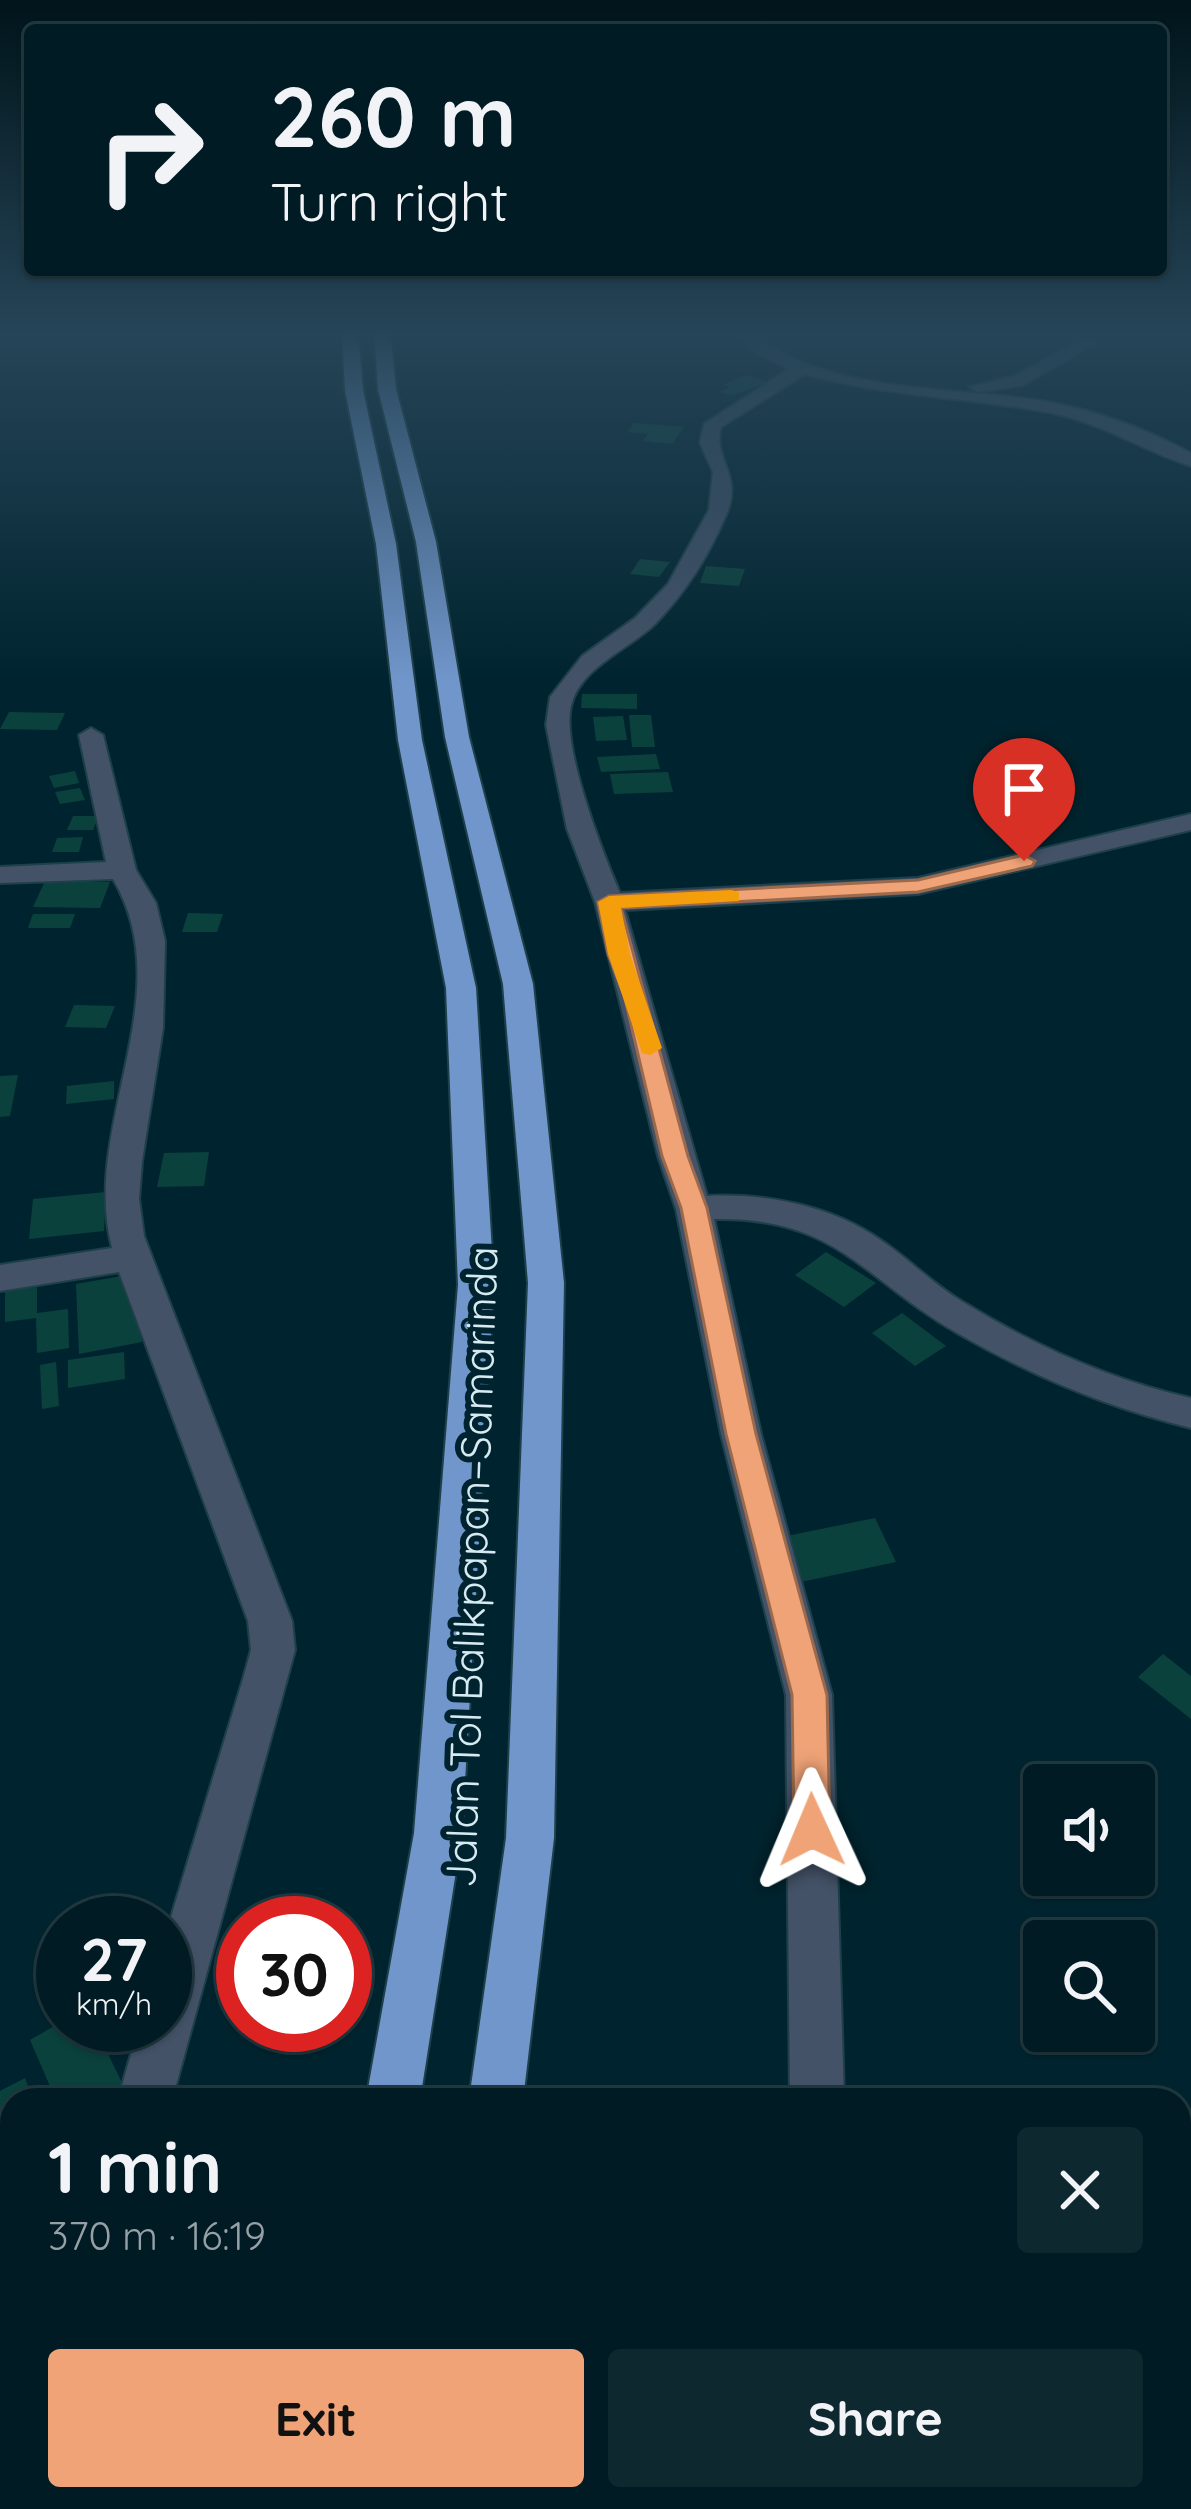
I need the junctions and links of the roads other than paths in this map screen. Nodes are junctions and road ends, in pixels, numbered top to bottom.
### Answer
1 (366, 448) edge
2 (402, 448) edge
3 (710, 448) edge
4 (91, 735) dead end
5 (1191, 822) edge
6 (122, 870) junction
7 (0, 875) edge
8 (609, 902) junction
9 (694, 1208) junction
10 (134, 1256) junction
11 (0, 1278) edge
12 (1191, 1413) edge
13 (192, 1930) edge
14 (158, 2052) edge
15 (148, 2088) edge
16 (395, 2088) edge
17 (498, 2088) edge
18 (818, 2088) edge

1 - 16 highway, Jalan Tol Balikpapan–Samarinda
2 - 17 highway, Jalan Tol Balikpapan–Samarinda
3 - 8 street
4 - 6 street
5 - 8 street
6 - 7 street
6 - 10 street
8 - 9 street
9 - 12 street
9 - 18 street
10 - 11 street
10 - 13 street
14 - 15 street

